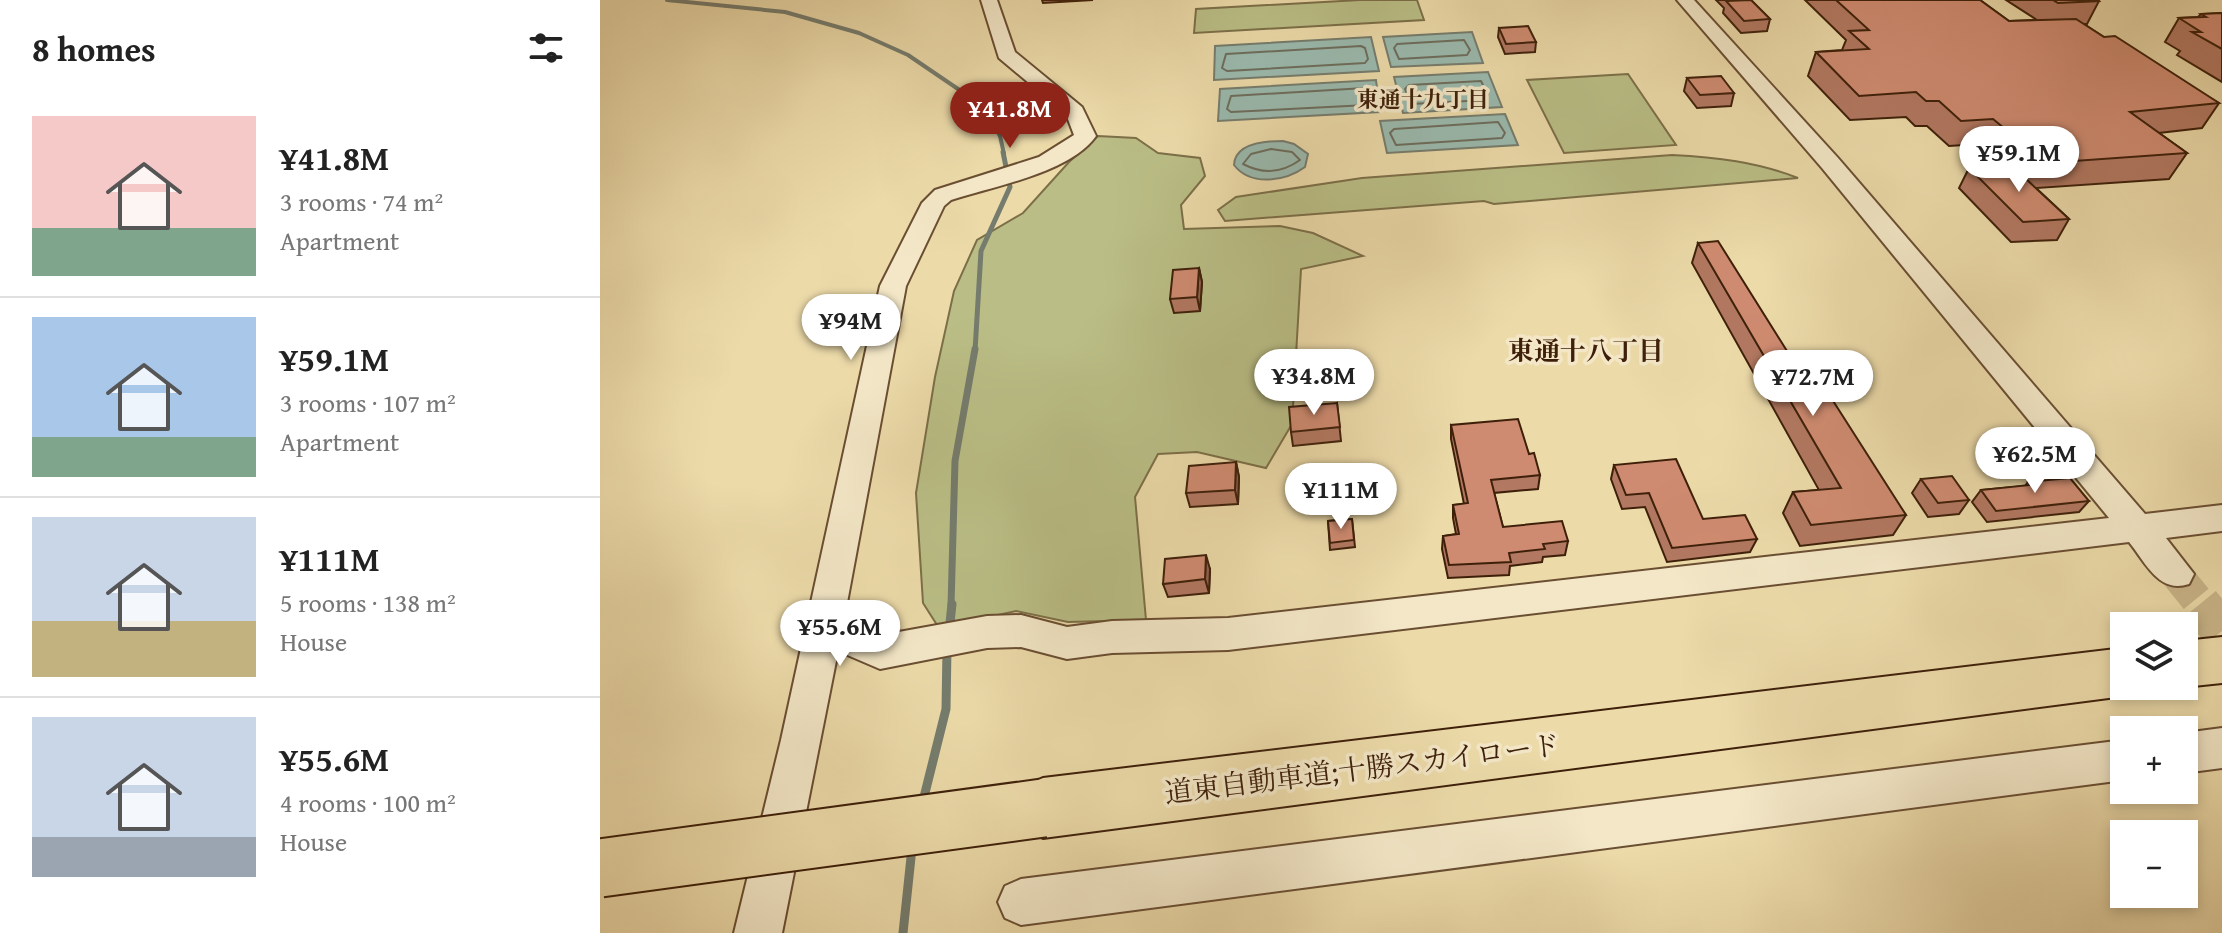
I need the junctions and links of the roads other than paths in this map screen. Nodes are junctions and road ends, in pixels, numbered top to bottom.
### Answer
1 (989, 0) edge
2 (1685, 0) edge
3 (2222, 518) edge
4 (2138, 528) junction
5 (2176, 574) tunnel mouth
6 (824, 627) junction
7 (2222, 660) edge
8 (2198, 663) edge
9 (2110, 674) edge
10 (2222, 748) edge
11 (2198, 751) edge
12 (2110, 762) edge
13 (600, 868) edge
14 (1021, 902) dead end
15 (758, 933) edge

1 - 6 street
2 - 4 street
3 - 4 street
4 - 5 street
4 - 6 street
6 - 15 street
7 - 8 highway
9 - 13 highway, 道東自動車道;十勝スカイロード, bridge
10 - 11 street
12 - 14 street

